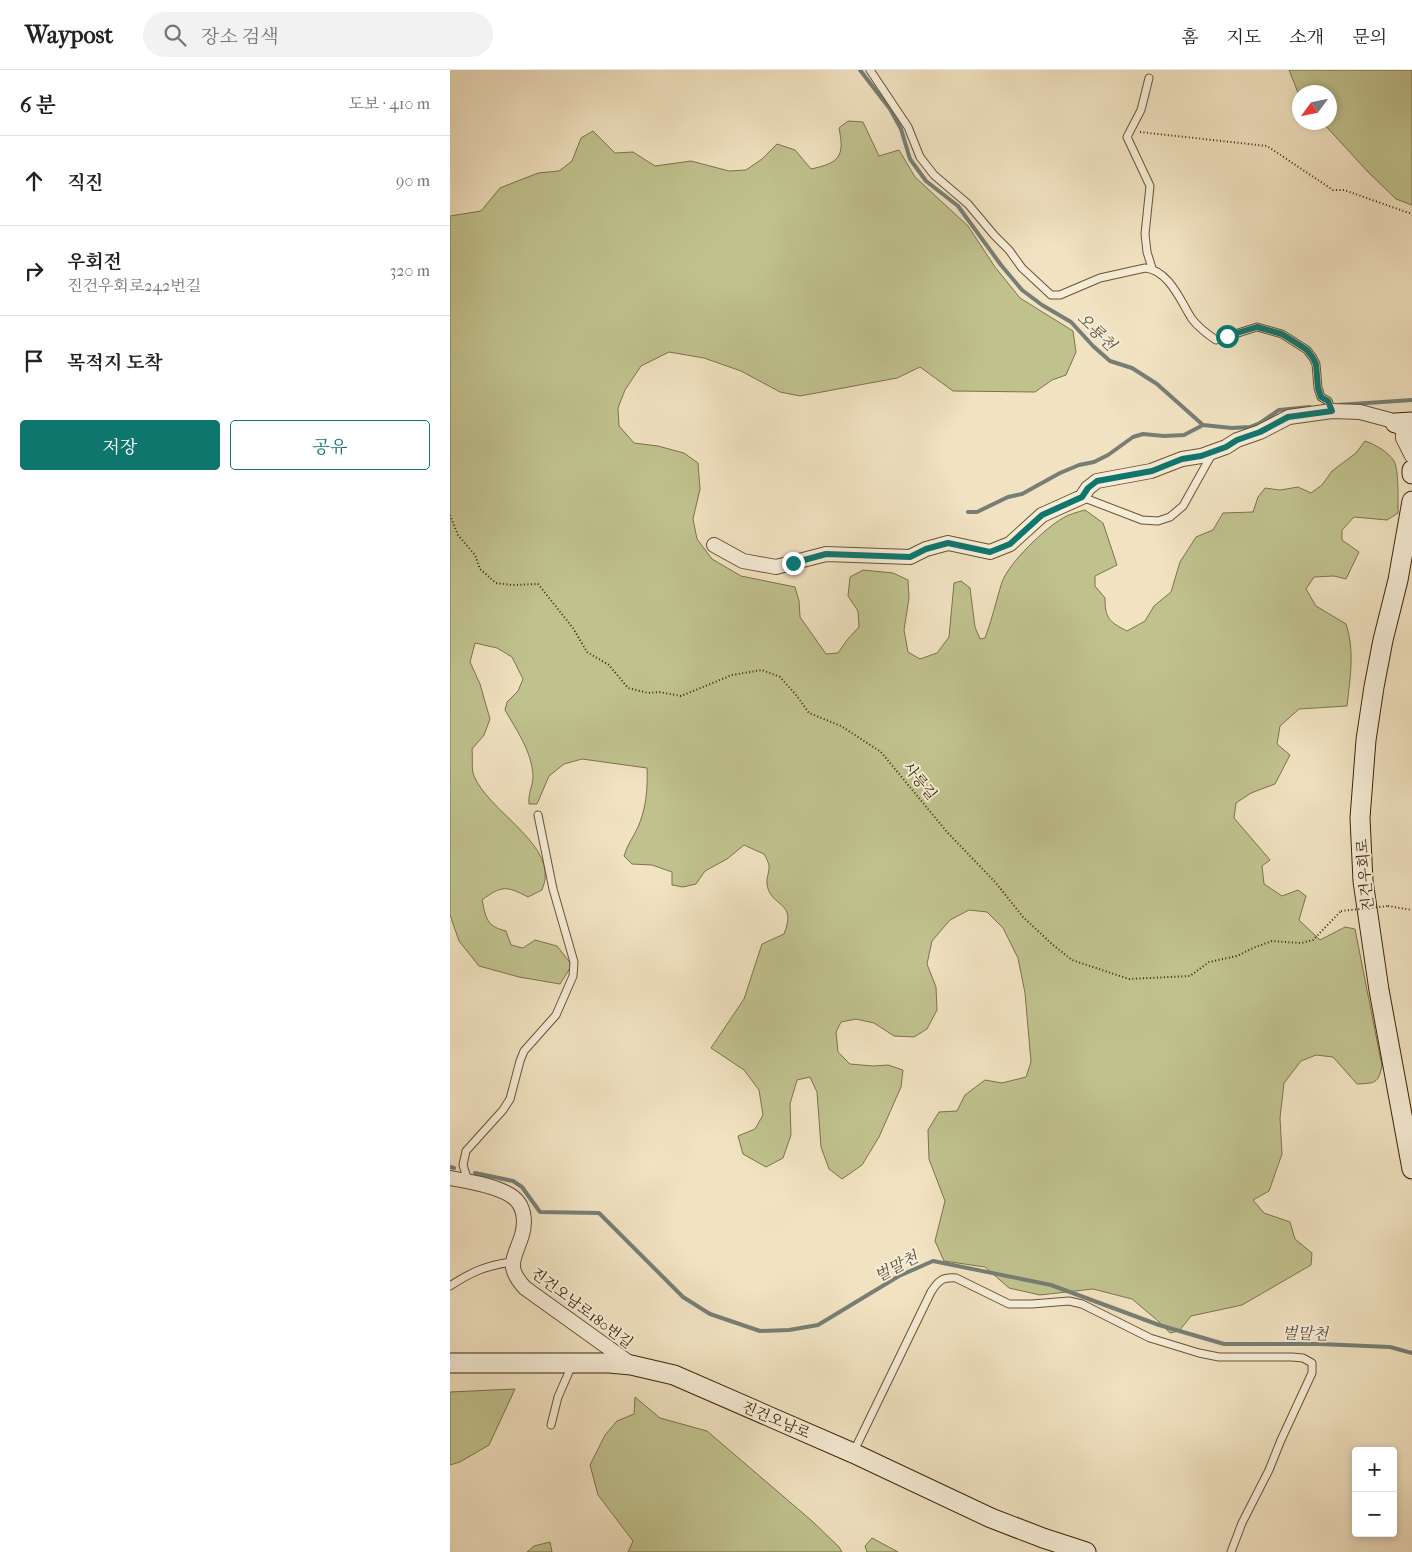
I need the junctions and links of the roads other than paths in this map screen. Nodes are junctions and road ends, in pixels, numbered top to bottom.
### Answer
1 (870, 70) edge
2 (1149, 78) dead end
3 (1152, 268) junction
4 (1331, 407) junction
5 (1406, 428) edge
6 (1213, 452) junction
7 (1412, 456) edge
8 (1412, 470) edge
9 (1412, 474) edge
10 (1082, 497) junction
11 (1412, 501) edge
12 (714, 545) dead end
13 (1412, 545) edge
14 (1398, 580) junction
15 (538, 815) dead end
16 (1412, 1169) edge
17 (450, 1178) edge
18 (468, 1180) junction
19 (512, 1262) junction
20 (450, 1286) edge
21 (573, 1362) junction
22 (450, 1364) edge
23 (631, 1365) junction
24 (551, 1425) dead end
25 (852, 1453) junction
26 (1086, 1552) edge
27 (1231, 1552) edge

1 - 3 lane
2 - 3 lane
3 - 4 lane
4 - 5 street
4 - 6 street
5 - 7 street
6 - 10 street
6 - 10 lane
8 - 9 main road
10 - 12 street
11 - 14 main road, 진건우회로
13 - 14 main road, 진건우회로
14 - 16 main road, 진건우회로
15 - 18 lane
17 - 18 street, 진건오남로180번길
18 - 19 street, 진건오남로180번길
19 - 20 lane
19 - 23 street, 진건오남로180번길
21 - 22 main road, 진건오남로
21 - 23 main road, 진건오남로
21 - 24 lane
23 - 25 main road, 진건오남로
25 - 26 main road, 진건오남로
25 - 27 lane

